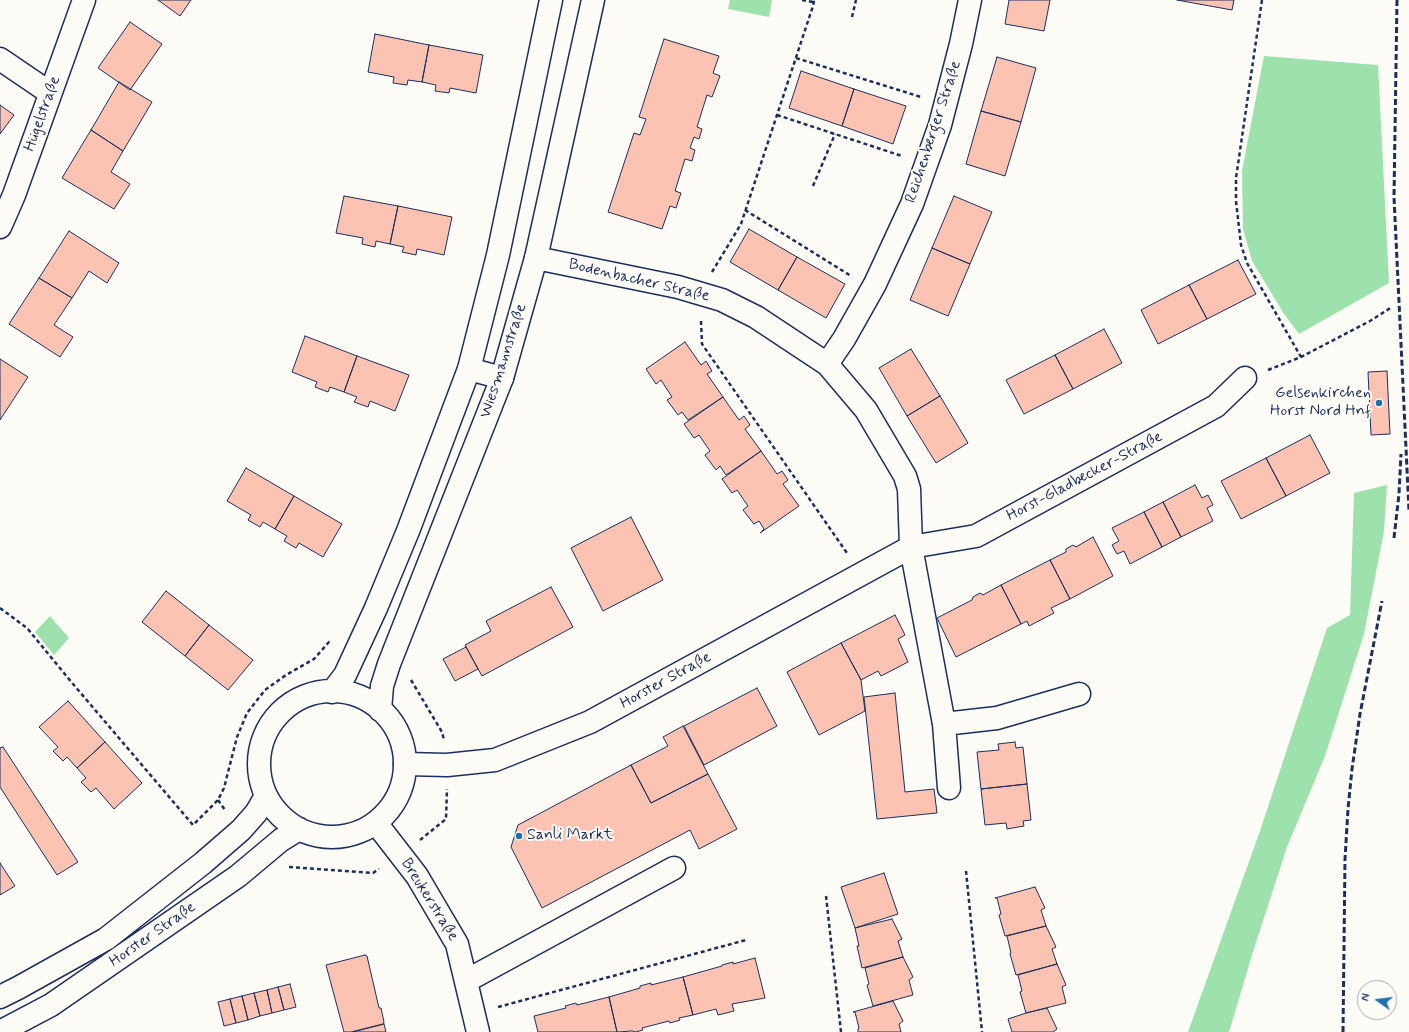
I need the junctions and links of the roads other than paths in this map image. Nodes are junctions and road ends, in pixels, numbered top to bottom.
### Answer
1 (84, 0) edge
2 (551, 0) edge
3 (593, 0) edge
4 (970, 0) edge
5 (0, 59) edge
6 (50, 93) junction
7 (0, 227) edge
8 (536, 258) junction
9 (827, 364) junction
10 (469, 369) junction
11 (502, 378) junction
12 (1245, 378) road end
13 (911, 546) junction
14 (332, 692) junction
15 (1079, 694) dead end
16 (380, 710) junction
17 (944, 724) junction
18 (404, 764) junction
19 (949, 788) dead end
20 (266, 796) junction
21 (376, 823) junction
22 (299, 829) junction
23 (674, 868) dead end
24 (466, 981) junction
25 (0, 997) edge
26 (476, 1023) edge
27 (0, 1032) edge

1 - 6 main road, Hügelstraße
2 - 10 main road, Wiesmannstraße
3 - 8 main road, Wiesmannstraße
4 - 9 main road, Reichenberger Straße
5 - 6 main road
6 - 7 main road, Hügelstraße
8 - 9 main road, Bodenbacher Straße
8 - 11 main road, Wiesmannstraße
9 - 13 main road, Bodenbacher Straße
10 - 11 main road
10 - 14 main road, Wiesmannstraße
11 - 16 main road, Wiesmannstraße
12 - 13 main road, Horst-Gladbecker-Straße
13 - 17 main road, Bodenbacher Straße
13 - 18 main road, Horster Straße
14 - 16 main road
14 - 20 main road
15 - 17 main road
16 - 18 main road
17 - 19 main road, Bodenbacher Straße
18 - 21 main road
20 - 22 main road
20 - 25 main road, Horster Straße
21 - 22 main road
21 - 24 main road, Breukerstraße
22 - 27 main road, Horster Straße
23 - 24 main road
24 - 26 main road, Breukerstraße

